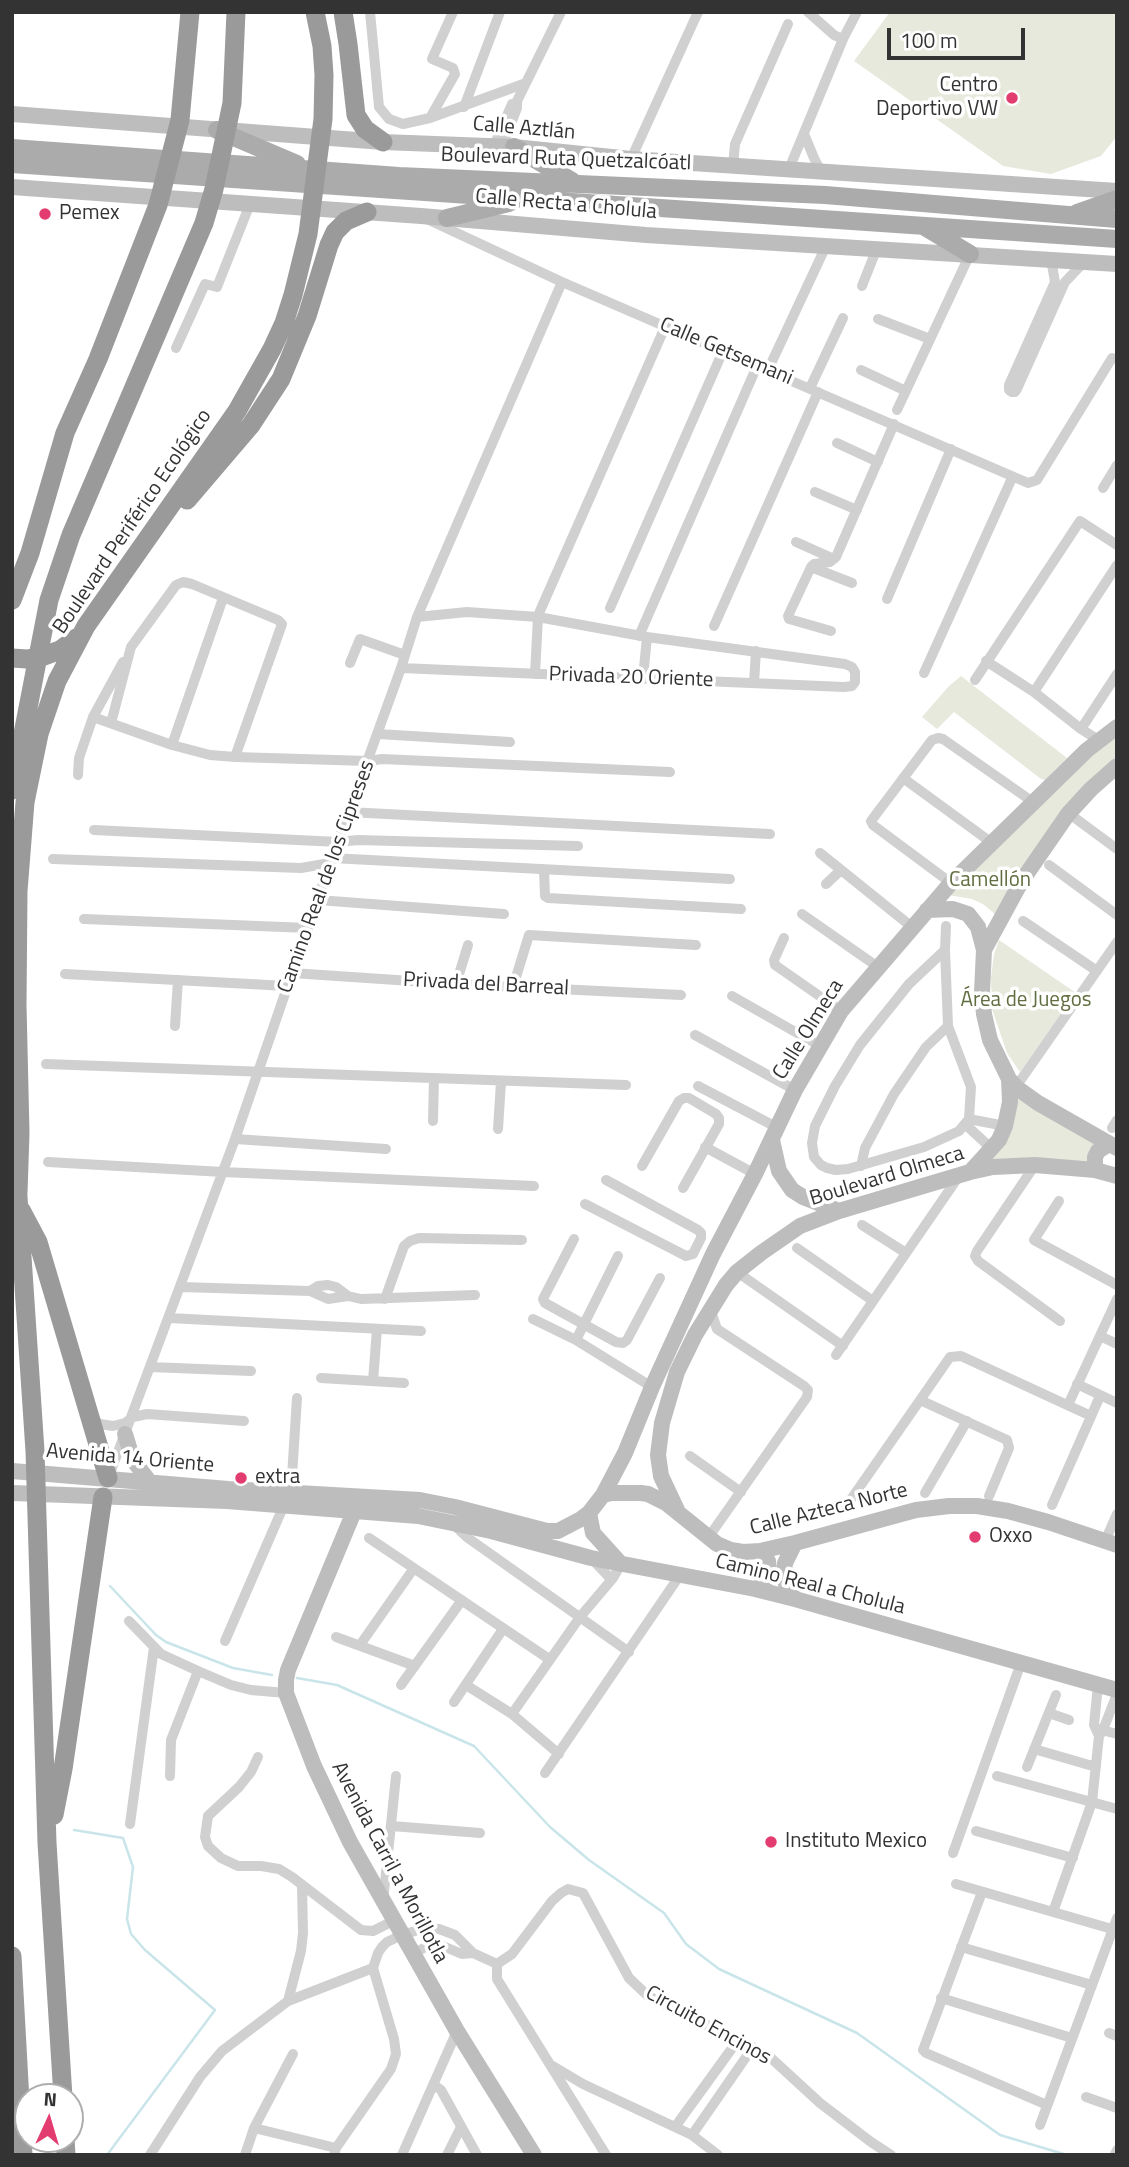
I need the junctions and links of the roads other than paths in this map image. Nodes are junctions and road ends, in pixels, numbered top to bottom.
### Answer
1 (190, 12) edge
2 (236, 12) edge
3 (315, 12) edge
4 (343, 12) edge
5 (370, 12) edge
6 (453, 12) edge
7 (500, 12) edge
8 (561, 12) edge
9 (698, 12) edge
10 (808, 12) edge
11 (858, 12) edge
12 (788, 24) dead end
13 (844, 39) junction
14 (526, 83) junction
15 (464, 107) junction
16 (12, 114) edge
17 (430, 118) junction
18 (217, 130) junction
19 (804, 134) junction
20 (383, 142) junction
21 (503, 147) junction
22 (12, 148) edge
23 (631, 159) junction
24 (12, 164) edge
25 (733, 166) junction
26 (789, 169) junction
27 (310, 170) junction
28 (821, 172) junction
29 (575, 182) junction
30 (12, 187) edge
31 (1117, 191) edge
32 (526, 199) junction
33 (1117, 199) edge
34 (250, 204) junction
35 (367, 212) junction
36 (421, 216) junction
37 (1068, 216) junction
38 (447, 218) junction
39 (1117, 219) edge
40 (922, 226) junction
41 (1117, 239) edge
42 (826, 246) junction
43 (877, 248) junction
44 (970, 254) junction
45 (1051, 259) junction
46 (1085, 261) junction
47 (1117, 264) edge
48 (562, 282) junction
49 (862, 286) dead end
50 (843, 318) dead end
51 (878, 319) dead end
52 (665, 327) junction
53 (930, 339) junction
54 (176, 348) dead end
55 (723, 351) junction
56 (1112, 358) dead end
57 (762, 368) junction
58 (860, 370) dead end
59 (814, 390) junction
60 (906, 391) junction
61 (897, 410) dead end
62 (894, 424) junction
63 (837, 443) dead end
64 (951, 449) junction
65 (878, 462) junction
66 (1117, 465) edge
67 (1012, 478) junction
68 (1102, 488) dead end
69 (816, 492) dead end
70 (857, 510) junction
71 (155, 528) junction
72 (796, 542) dead end
73 (1117, 545) edge
74 (834, 559) junction
75 (1117, 565) edge
76 (811, 567) junction
77 (852, 583) dead end
78 (223, 598) junction
79 (887, 599) dead end
80 (12, 600) edge
81 (610, 608) dead end
82 (417, 617) junction
83 (538, 617) junction
84 (86, 626) junction
85 (714, 626) dead end
86 (831, 631) dead end
87 (643, 637) junction
88 (131, 647) junction
89 (756, 651) junction
90 (405, 655) junction
91 (12, 658) edge
92 (986, 661) junction
93 (350, 663) dead end
94 (401, 668) junction
95 (924, 673) dead end
96 (535, 674) junction
97 (1117, 674) edge
98 (643, 678) junction
99 (975, 680) dead end
100 (754, 683) junction
101 (1034, 692) junction
102 (93, 716) junction
103 (111, 723) junction
104 (1117, 727) edge
105 (1081, 729) junction
106 (378, 734) junction
107 (1100, 741) junction
108 (510, 742) dead end
109 (172, 745) junction
110 (235, 757) junction
111 (368, 761) junction
112 (1117, 766) edge
113 (670, 772) dead end
114 (78, 775) dead end
115 (903, 778) junction
116 (12, 789) edge
117 (1033, 802) junction
118 (348, 812) junction
119 (1074, 818) dead end
120 (94, 830) dead end
121 (770, 834) dead end
122 (338, 842) junction
123 (992, 843) junction
124 (578, 846) dead end
125 (1117, 849) edge
126 (820, 853) dead end
127 (53, 859) dead end
128 (331, 860) junction
129 (1048, 865) dead end
130 (301, 868) junction
131 (544, 870) junction
132 (841, 870) junction
133 (730, 879) dead end
134 (323, 883) junction
135 (951, 883) junction
136 (826, 884) dead end
137 (318, 900) junction
138 (741, 909) dead end
139 (927, 910) junction
140 (504, 914) dead end
141 (802, 914) dead end
142 (1117, 915) edge
143 (84, 919) dead end
144 (1023, 921) dead end
145 (946, 926) dead end
146 (912, 927) junction
147 (308, 928) junction
148 (784, 938) dead end
149 (1117, 942) edge
150 (468, 945) dead end
151 (696, 945) dead end
152 (945, 950) junction
153 (984, 950) junction
154 (878, 967) junction
155 (1097, 971) junction
156 (292, 973) junction
157 (65, 974) dead end
158 (178, 980) junction
159 (457, 984) junction
160 (287, 986) junction
161 (513, 987) junction
162 (681, 995) dead end
163 (732, 996) dead end
164 (841, 1011) junction
165 (175, 1026) dead end
166 (948, 1026) junction
167 (695, 1035) dead end
168 (820, 1046) junction
169 (46, 1064) dead end
170 (257, 1072) junction
171 (434, 1079) junction
172 (501, 1082) junction
173 (626, 1085) dead end
174 (698, 1086) dead end
175 (1012, 1087) junction
176 (795, 1090) junction
177 (433, 1121) dead end
178 (967, 1122) junction
179 (1005, 1126) junction
180 (498, 1129) dead end
181 (775, 1134) junction
182 (1113, 1135) edge
183 (12, 1138) edge
184 (235, 1139) junction
185 (705, 1147) junction
186 (386, 1149) dead end
187 (992, 1149) junction
188 (48, 1162) dead end
189 (1035, 1165) junction
190 (642, 1166) dead end
191 (860, 1166) junction
192 (1094, 1170) junction
193 (223, 1172) junction
194 (755, 1174) junction
195 (964, 1174) junction
196 (1117, 1176) edge
197 (606, 1180) dead end
198 (534, 1186) dead end
199 (683, 1188) dead end
200 (18, 1199) junction
201 (1059, 1201) dead end
202 (585, 1204) dead end
203 (839, 1211) junction
204 (862, 1226) dead end
205 (574, 1239) dead end
206 (522, 1240) dead end
207 (697, 1245) junction
208 (797, 1248) dead end
209 (906, 1253) junction
210 (713, 1254) junction
211 (618, 1256) dead end
212 (737, 1272) junction
213 (660, 1278) dead end
214 (1117, 1285) edge
215 (181, 1287) junction
216 (475, 1295) dead end
217 (385, 1299) junction
218 (1117, 1299) edge
219 (873, 1301) junction
220 (710, 1309) junction
221 (169, 1318) junction
222 (533, 1319) dead end
223 (1060, 1321) dead end
224 (584, 1324) junction
225 (377, 1329) junction
226 (421, 1331) dead end
227 (1100, 1336) junction
228 (576, 1340) junction
229 (1117, 1344) edge
230 (150, 1367) junction
231 (251, 1371) dead end
232 (321, 1378) dead end
233 (373, 1381) junction
234 (404, 1383) dead end
235 (1077, 1384) junction
236 (652, 1387) junction
237 (1100, 1396) junction
238 (297, 1398) dead end
239 (920, 1399) junction
240 (1117, 1404) edge
241 (1068, 1405) junction
242 (1091, 1416) junction
243 (90, 1417) junction
244 (244, 1421) dead end
245 (967, 1421) junction
246 (127, 1427) junction
247 (690, 1456) dead end
248 (12, 1471) edge
249 (149, 1482) junction
250 (106, 1488) junction
251 (741, 1492) junction
252 (12, 1493) edge
253 (925, 1493) dead end
254 (228, 1495) junction
255 (603, 1495) junction
256 (989, 1496) dead end
257 (287, 1498) junction
258 (357, 1503) junction
259 (1052, 1505) dead end
260 (845, 1507) dead end
261 (678, 1512) junction
262 (589, 1514) junction
263 (1117, 1514) edge
264 (450, 1522) junction
265 (493, 1525) junction
266 (369, 1538) dead end
267 (708, 1538) junction
268 (795, 1543) junction
269 (1111, 1543) edge
270 (760, 1551) junction
271 (591, 1558) junction
272 (621, 1564) junction
273 (414, 1568) junction
274 (680, 1575) junction
275 (611, 1579) junction
276 (755, 1589) junction
277 (795, 1599) junction
278 (463, 1600) junction
279 (580, 1617) junction
280 (129, 1621) dead end
281 (503, 1629) junction
282 (336, 1637) dead end
283 (225, 1641) dead end
284 (360, 1645) junction
285 (154, 1647) junction
286 (629, 1652) junction
287 (550, 1659) junction
288 (1021, 1663) junction
289 (415, 1665) junction
290 (198, 1671) junction
291 (401, 1685) dead end
292 (466, 1685) junction
293 (1098, 1685) junction
294 (1117, 1692) edge
295 (286, 1693) junction
296 (1056, 1695) dead end
297 (454, 1702) dead end
298 (1049, 1713) junction
299 (512, 1714) junction
300 (1101, 1716) junction
301 (1069, 1720) dead end
302 (1099, 1731) junction
303 (1117, 1734) edge
304 (1034, 1749) junction
305 (558, 1754) junction
306 (258, 1757) dead end
307 (1027, 1767) dead end
308 (1096, 1767) junction
309 (545, 1773) dead end
310 (170, 1776) dead end
311 (396, 1776) dead end
312 (998, 1776) dead end
313 (1092, 1802) junction
314 (1117, 1809) edge
315 (130, 1824) dead end
316 (392, 1826) junction
317 (976, 1831) dead end
318 (481, 1833) dead end
319 (47, 1843) junction
320 (953, 1853) dead end
321 (1073, 1858) junction
322 (956, 1884) dead end
323 (302, 1886) junction
324 (982, 1892) junction
325 (383, 1903) junction
326 (1053, 1912) junction
327 (1117, 1918) edge
328 (397, 1928) junction
329 (1112, 1929) junction
330 (961, 1947) junction
331 (413, 1954) junction
332 (474, 1954) junction
333 (12, 1956) edge
334 (497, 1965) junction
335 (373, 1968) junction
336 (1092, 1985) junction
337 (941, 1998) junction
338 (288, 2001) junction
339 (457, 2031) junction
340 (1072, 2038) junction
341 (738, 2040) junction
342 (753, 2048) junction
343 (293, 2054) dead end
344 (549, 2064) junction
345 (62, 2083) edge
346 (434, 2085) junction
347 (1086, 2097) dead end
348 (1047, 2105) junction
349 (1117, 2108) edge
350 (1040, 2124) dead end
351 (461, 2127) junction
352 (675, 2127) junction
353 (254, 2128) junction
354 (692, 2135) junction
355 (335, 2151) edge
356 (23, 2155) edge
357 (150, 2155) edge
358 (245, 2155) edge
359 (402, 2155) edge
360 (447, 2155) edge
361 (477, 2155) edge
362 (534, 2155) edge
363 (606, 2155) edge
364 (718, 2155) edge
365 (891, 2155) edge

1 - 80 highway
2 - 116 highway, Boulevard Periférico Ecológico
3 - 71 highway, Boulevard Periférico Ecológico
4 - 20 highway
5 - 17 street
6 - 17 street
7 - 15 street
8 - 14 street
9 - 23 street
10 - 13 street
11 - 13 street
12 - 25 street
13 - 19 street
14 - 15 street
14 - 21 street
15 - 17 street
16 - 18 main road, Calle Aztlán
18 - 20 main road, Calle Aztlán
18 - 27 main road
19 - 26 street
19 - 28 street
20 - 21 main road, Calle Aztlán
21 - 23 main road, Calle Aztlán
21 - 29 main road
22 - 27 main road, Boulevard Ruta Quetzalcóatl
23 - 25 main road, Calle Aztlán
24 - 32 main road, Calle Recta a Cholula
25 - 26 main road, Calle Aztlán
26 - 28 main road, Calle Aztlán
27 - 29 main road, Boulevard Ruta Quetzalcóatl
28 - 31 main road, Calle Aztlán
29 - 37 main road, Boulevard Ruta Quetzalcóatl
30 - 34 main road, Calle Recta a Cholula
32 - 38 main road
32 - 40 main road, Calle Recta a Cholula
33 - 37 main road
34 - 35 main road, Calle Recta a Cholula
34 - 54 street
35 - 36 main road, Calle Recta a Cholula
35 - 71 highway
36 - 38 main road, Calle Recta a Cholula
36 - 48 street, Calle Getsemani
37 - 39 main road, Boulevard Ruta Quetzalcóatl
38 - 42 main road, Calle Recta a Cholula
40 - 41 main road, Calle Recta a Cholula
40 - 44 main road
42 - 43 main road, Calle Recta a Cholula
42 - 57 street
43 - 44 main road, Calle Recta a Cholula
43 - 49 street
44 - 45 main road, Calle Recta a Cholula
44 - 53 street
45 - 46 main road, Calle Recta a Cholula
45 - 46 street
46 - 47 main road, Calle Recta a Cholula
48 - 52 street, Calle Getsemani
48 - 82 street, Camino Real de los Cipreses
50 - 59 street
51 - 53 street
52 - 55 street, Calle Getsemani
52 - 83 street
53 - 60 street
55 - 57 street, Calle Getsemani
55 - 81 street
56 - 67 street, Calle Getsemani
57 - 59 street, Calle Getsemani
57 - 87 street
58 - 60 street
59 - 62 street, Calle Getsemani
59 - 85 street
60 - 61 street
62 - 64 street, Calle Getsemani
62 - 65 street
63 - 65 street
64 - 67 street, Calle Getsemani
64 - 79 street
65 - 70 street
66 - 68 street
67 - 95 street
69 - 70 street
70 - 74 street
71 - 84 highway, Boulevard Periférico Ecológico
72 - 74 street
73 - 92 street
74 - 76 street
75 - 101 street
76 - 77 street
76 - 86 street
78 - 88 street
78 - 109 street
78 - 110 street
82 - 83 street
82 - 90 street, Camino Real de los Cipreses
83 - 87 street
83 - 96 street
84 - 91 highway
84 - 200 highway, Boulevard Periférico Ecológico
87 - 89 street
87 - 98 street
88 - 102 street
88 - 103 street
89 - 100 street
89 - 100 street, Privada 20 Oriente
90 - 93 street
90 - 94 street, Camino Real de los Cipreses
92 - 99 street
92 - 101 street
94 - 96 street, Privada 20 Oriente
94 - 106 street, Camino Real de los Cipreses
96 - 98 street, Privada 20 Oriente
97 - 105 street
98 - 100 street, Privada 20 Oriente
101 - 105 street
102 - 103 street
102 - 114 street
103 - 109 street
104 - 107 main road, Calle Olmeca
105 - 107 street
106 - 108 street
106 - 111 street, Camino Real de los Cipreses
107 - 117 main road, Calle Olmeca
109 - 110 street
110 - 111 street
111 - 113 street
111 - 118 street, Camino Real de los Cipreses
112 - 153 main road
115 - 117 street
115 - 123 street
115 - 135 street
117 - 123 main road, Calle Olmeca
118 - 121 street
118 - 122 street, Camino Real de los Cipreses
119 - 125 street
120 - 122 street
122 - 124 street
122 - 128 street, Camino Real de los Cipreses
123 - 135 main road, Calle Olmeca
126 - 132 street
127 - 130 street
128 - 130 street
128 - 131 street
128 - 134 street, Camino Real de los Cipreses
129 - 142 street
130 - 134 street
131 - 133 street
131 - 138 street
132 - 136 street
132 - 146 street
134 - 137 street, Camino Real de los Cipreses
135 - 139 main road, Calle Olmeca
137 - 140 street
137 - 147 street, Camino Real de los Cipreses
139 - 146 main road, Calle Olmeca
139 - 153 main road
141 - 154 street
143 - 147 street
144 - 155 street
145 - 152 street
146 - 154 main road, Calle Olmeca
147 - 156 street, Camino Real de los Cipreses
148 - 164 street
149 - 155 street
150 - 159 street
151 - 161 street
152 - 166 street
152 - 191 street
153 - 175 main road
154 - 164 main road, Calle Olmeca
155 - 175 street
156 - 159 street, Privada del Barreal
156 - 160 street, Camino Real de los Cipreses
157 - 158 street
158 - 160 street
158 - 165 street
159 - 161 street, Privada del Barreal
160 - 170 street, Camino Real de los Cipreses
161 - 162 street, Privada del Barreal
163 - 168 street
164 - 168 main road, Calle Olmeca
166 - 178 street
166 - 191 street
167 - 176 street
168 - 176 main road, Calle Olmeca
169 - 170 street
170 - 171 street
170 - 184 street, Camino Real de los Cipreses
171 - 172 street
171 - 177 street
172 - 173 street
172 - 180 street
174 - 181 street
175 - 179 main road
175 - 182 main road
176 - 181 main road, Calle Olmeca
178 - 179 street
178 - 187 street
178 - 191 street
179 - 187 main road
181 - 194 main road, Calle Olmeca
181 - 203 main road
182 - 192 main road
183 - 200 highway, Boulevard Periférico Ecológico
184 - 186 street
184 - 193 street, Camino Real de los Cipreses
185 - 190 street
185 - 194 street
185 - 199 street
187 - 195 main road
188 - 193 street
189 - 192 main road, Boulevard Olmeca
189 - 195 main road, Boulevard Olmeca
189 - 223 street
192 - 196 main road, Boulevard Olmeca
193 - 198 street
193 - 215 street, Camino Real de los Cipreses
194 - 210 main road, Calle Olmeca
195 - 203 main road, Boulevard Olmeca
195 - 209 street
197 - 207 street
200 - 243 highway
200 - 319 highway, Boulevard Periférico Ecológico
201 - 214 street
202 - 207 street
203 - 212 main road, Boulevard Olmeca
204 - 209 street
205 - 224 street
206 - 217 street
207 - 210 street
208 - 219 street
209 - 219 street
210 - 236 main road, Calle Olmeca
211 - 224 street
212 - 219 street
212 - 220 main road, Boulevard Olmeca
213 - 224 street
215 - 217 street
215 - 221 street, Camino Real de los Cipreses
216 - 217 street
218 - 227 street
220 - 251 street
220 - 261 main road, Boulevard Olmeca
221 - 225 street
221 - 230 street, Camino Real de los Cipreses
222 - 228 street
224 - 228 street
225 - 226 street
225 - 233 street
227 - 229 street
227 - 235 street
228 - 236 street
230 - 231 street
230 - 246 street, Camino Real de los Cipreses
232 - 233 street
233 - 234 street
235 - 237 street
235 - 241 street
236 - 255 main road, Calle Olmeca
237 - 240 street
237 - 242 street
238 - 257 street
239 - 241 street
239 - 245 street
239 - 260 street
241 - 242 street
242 - 259 street
243 - 246 street
243 - 250 highway
244 - 246 street
245 - 253 street
245 - 256 street
246 - 249 main road
246 - 250 street, Camino Real de los Cipreses
247 - 251 street
248 - 250 main road, Avenida 14 Oriente
249 - 250 main road, Avenida 14 Oriente
249 - 254 main road, Avenida 14 Oriente
250 - 252 main road, Avenida 14 Oriente
250 - 254 main road, Avenida 14 Oriente
250 - 319 highway
251 - 267 street
254 - 257 main road, Avenida 14 Oriente
255 - 261 main road, Calle Azteca Norte
255 - 262 main road
257 - 258 main road, Avenida 14 Oriente
257 - 283 street
258 - 264 main road, Avenida 14 Oriente
258 - 265 main road, Avenida 14 Oriente
258 - 295 main road
261 - 267 main road, Calle Azteca Norte
262 - 265 main road
262 - 272 main road
263 - 269 street
264 - 265 main road, Avenida 14 Oriente
264 - 279 street
265 - 271 main road, Camino Real a Cholula
266 - 273 street
267 - 270 main road, Calle Azteca Norte
268 - 269 main road, Calle Azteca Norte
268 - 270 main road, Calle Azteca Norte
268 - 277 main road
270 - 276 main road
271 - 272 main road, Camino Real a Cholula
271 - 275 street
272 - 274 main road, Camino Real a Cholula
272 - 275 street
273 - 278 street
273 - 284 street
274 - 276 main road, Camino Real a Cholula
274 - 286 street
275 - 279 street
276 - 277 main road, Camino Real a Cholula
277 - 288 main road, Camino Real a Cholula
278 - 281 street
278 - 289 street
279 - 286 street
279 - 287 street
280 - 285 street
281 - 287 street
281 - 292 street
282 - 284 street
284 - 289 street
285 - 290 street
285 - 315 street
286 - 305 street
287 - 299 street
288 - 293 main road, Camino Real a Cholula
288 - 320 street
289 - 291 street
290 - 295 street
290 - 310 street
292 - 297 street
292 - 299 street
293 - 294 main road, Camino Real a Cholula
293 - 300 street
294 - 300 street
295 - 325 main road, Avenida Carril a Morillotla
296 - 298 street
298 - 301 street
298 - 304 street
299 - 305 street
300 - 302 street
302 - 303 street
302 - 308 street
304 - 307 street
304 - 308 street
305 - 309 street
306 - 323 street
308 - 313 street
311 - 316 street
312 - 313 street
313 - 314 street
313 - 321 street
316 - 318 street
316 - 325 street
317 - 321 street
319 - 345 highway
321 - 326 street
322 - 324 street
323 - 328 street
323 - 338 street
324 - 326 street
324 - 330 street
325 - 328 main road, Avenida Carril a Morillotla
326 - 329 street
327 - 329 street
328 - 331 main road, Avenida Carril a Morillotla
328 - 332 street
328 - 335 street
329 - 336 street
330 - 336 street
330 - 337 street
331 - 332 street
331 - 339 main road, Avenida Carril a Morillotla
332 - 334 street
333 - 356 highway
334 - 341 street, Circuito Encinos
334 - 344 street
335 - 338 street
335 - 355 street
336 - 340 street
337 - 340 street
337 - 348 street
338 - 357 street
339 - 346 street
339 - 362 main road, Avenida Carril a Morillotla
340 - 348 street
341 - 342 street, Circuito Encinos
341 - 352 street
342 - 354 street
342 - 365 street, Circuito Encinos
343 - 353 street
344 - 352 street
344 - 363 street
346 - 351 street
346 - 359 street
347 - 349 street
348 - 350 street
351 - 360 street
351 - 361 street
352 - 354 street
353 - 355 street
353 - 358 street
354 - 364 street

